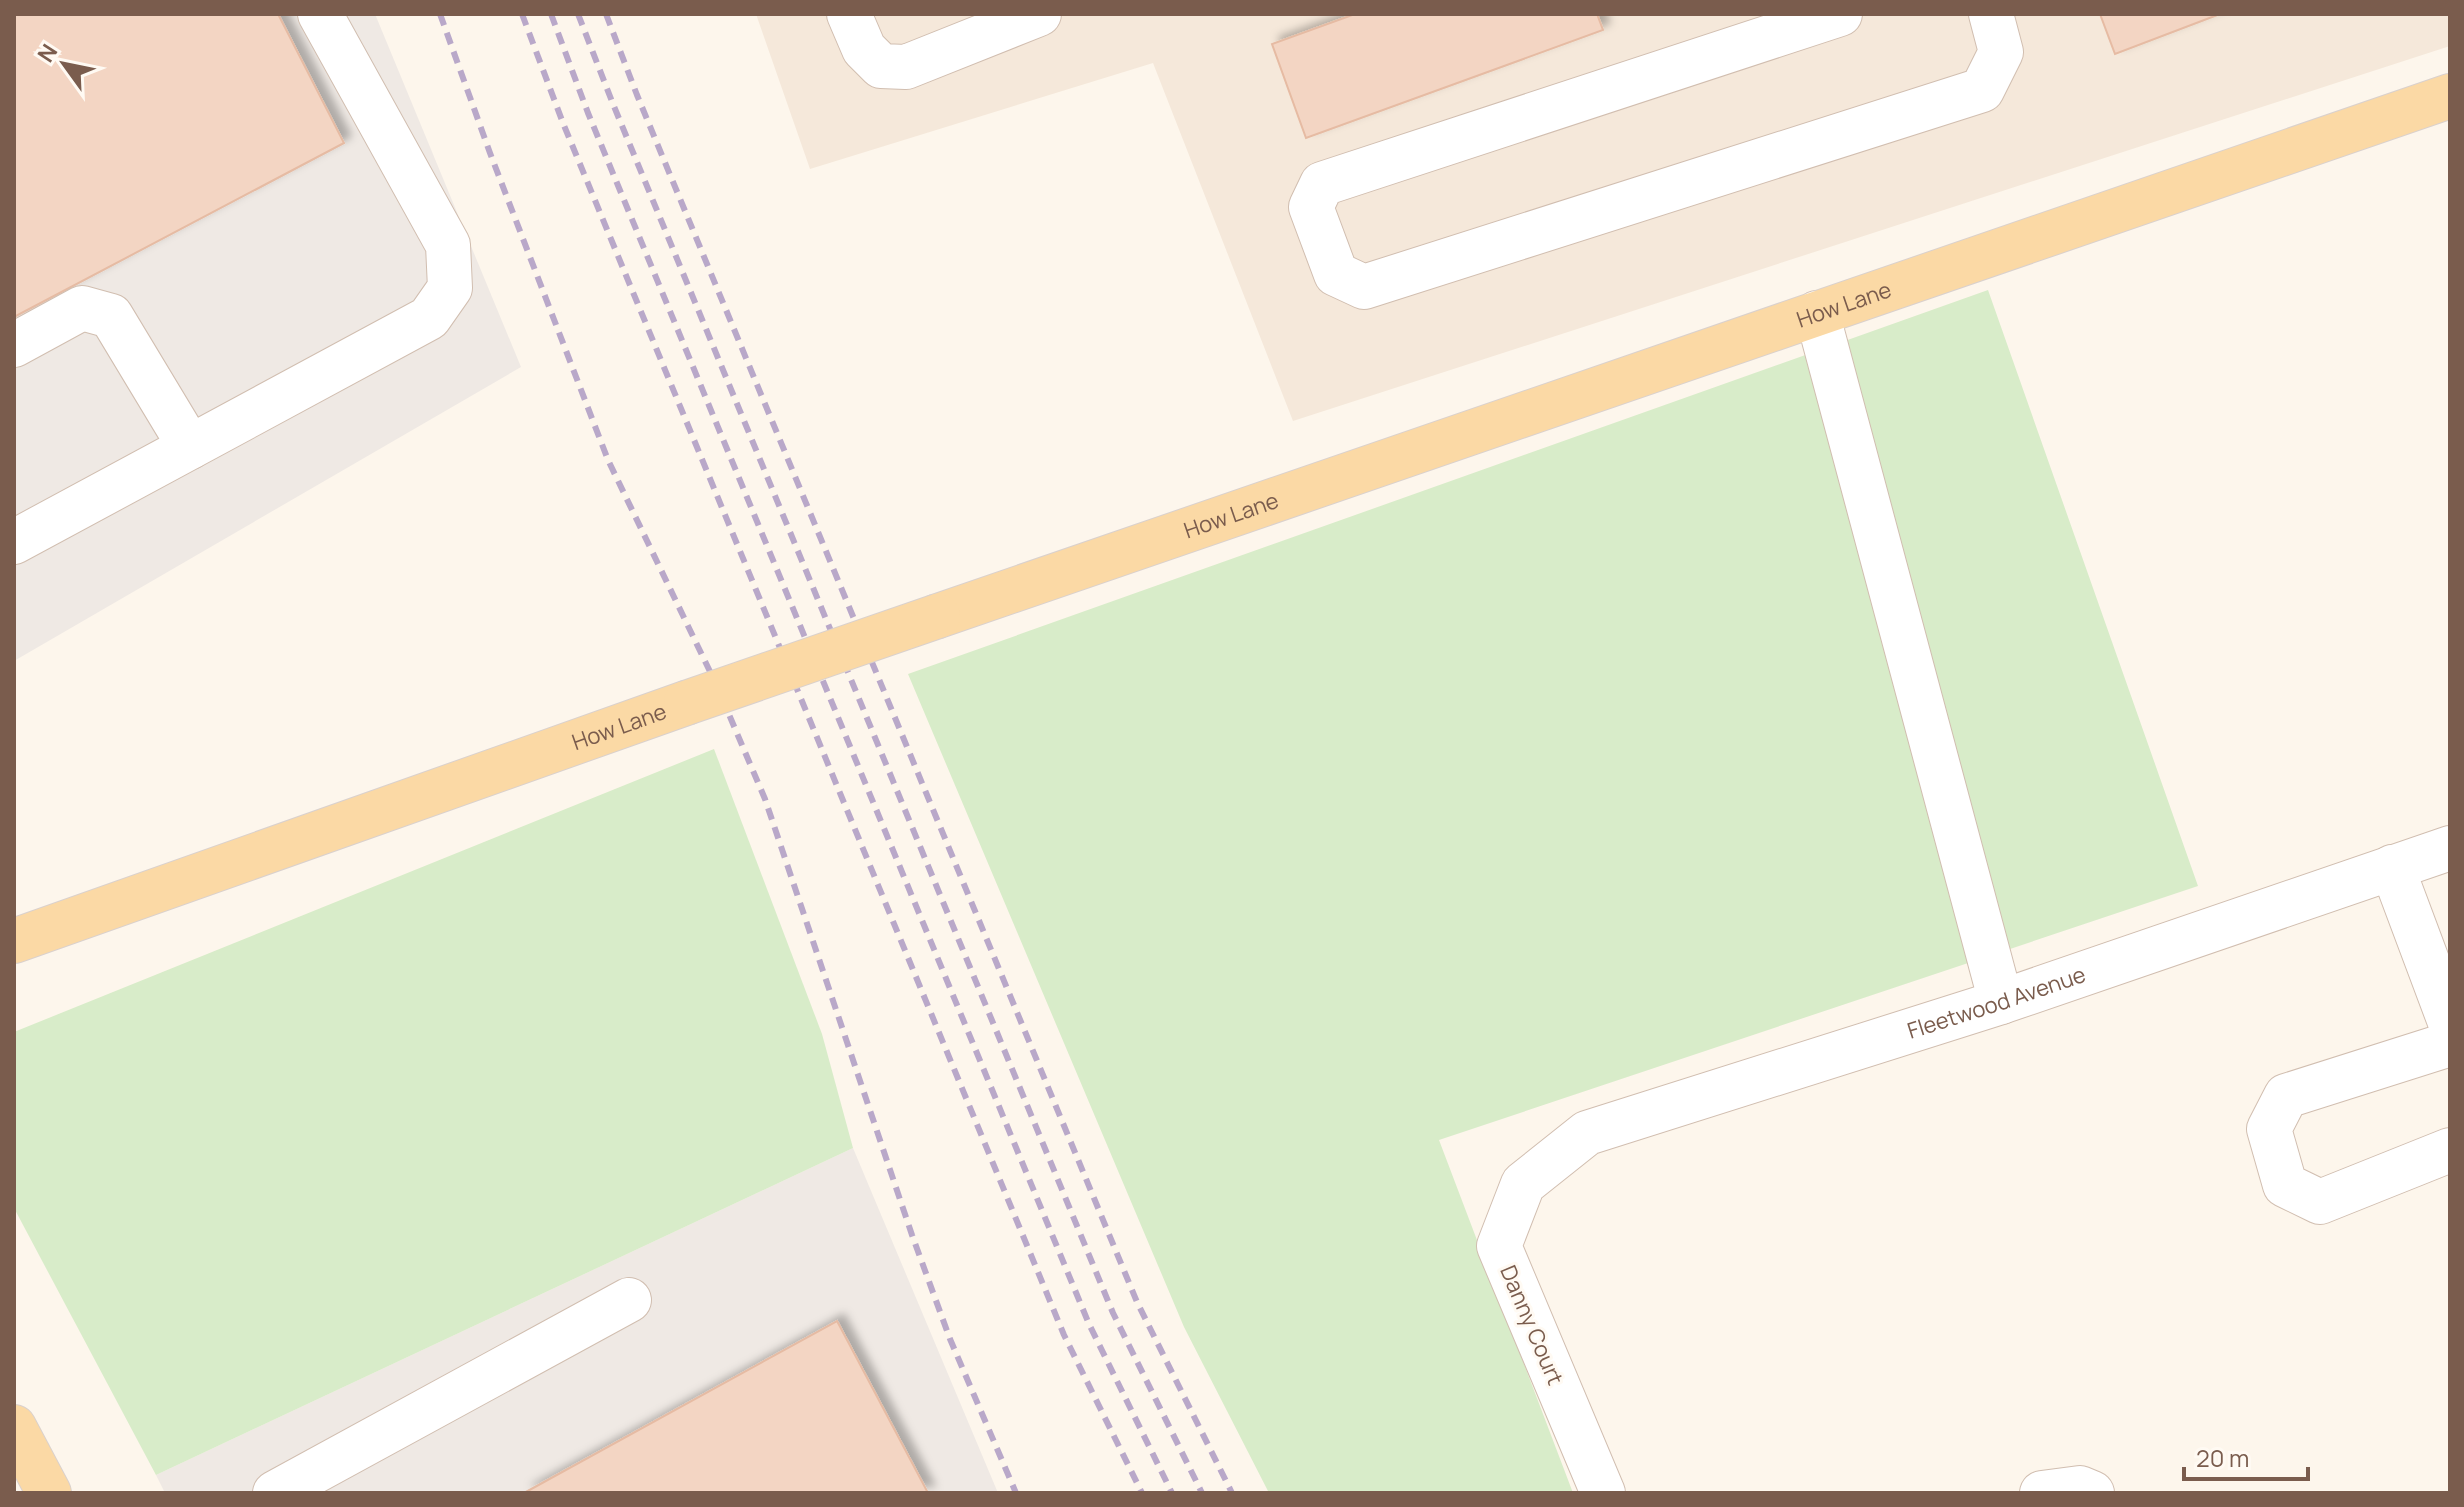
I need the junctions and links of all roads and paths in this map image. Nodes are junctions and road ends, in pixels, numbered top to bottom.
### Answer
1 (320, 14) edge
2 (849, 14) edge
3 (1039, 14) edge
4 (1840, 14) edge
5 (1991, 14) edge
6 (2450, 96) edge
7 (1817, 313) junction
8 (14, 345) edge
9 (190, 447) junction
10 (14, 542) edge
11 (2450, 848) edge
12 (2392, 867) junction
13 (14, 941) edge
14 (2001, 1002) junction
15 (2450, 1022) edge
16 (2450, 1044) edge
17 (2450, 1150) edge
18 (1547, 1165) joint
19 (629, 1300) dead end
20 (14, 1427) edge
21 (49, 1493) edge
22 (275, 1493) edge
23 (1603, 1493) edge

1 - 9 street
2 - 3 street
4 - 5 street
6 - 7 main road, How Lane
7 - 13 main road, How Lane, bridge
7 - 14 street
8 - 9 street
9 - 10 street
11 - 12 street, Fleetwood Avenue
12 - 14 street, Fleetwood Avenue
12 - 15 street
14 - 18 street, Fleetwood Avenue
16 - 17 street
18 - 23 street, Danny Court
19 - 22 street
20 - 21 main road

